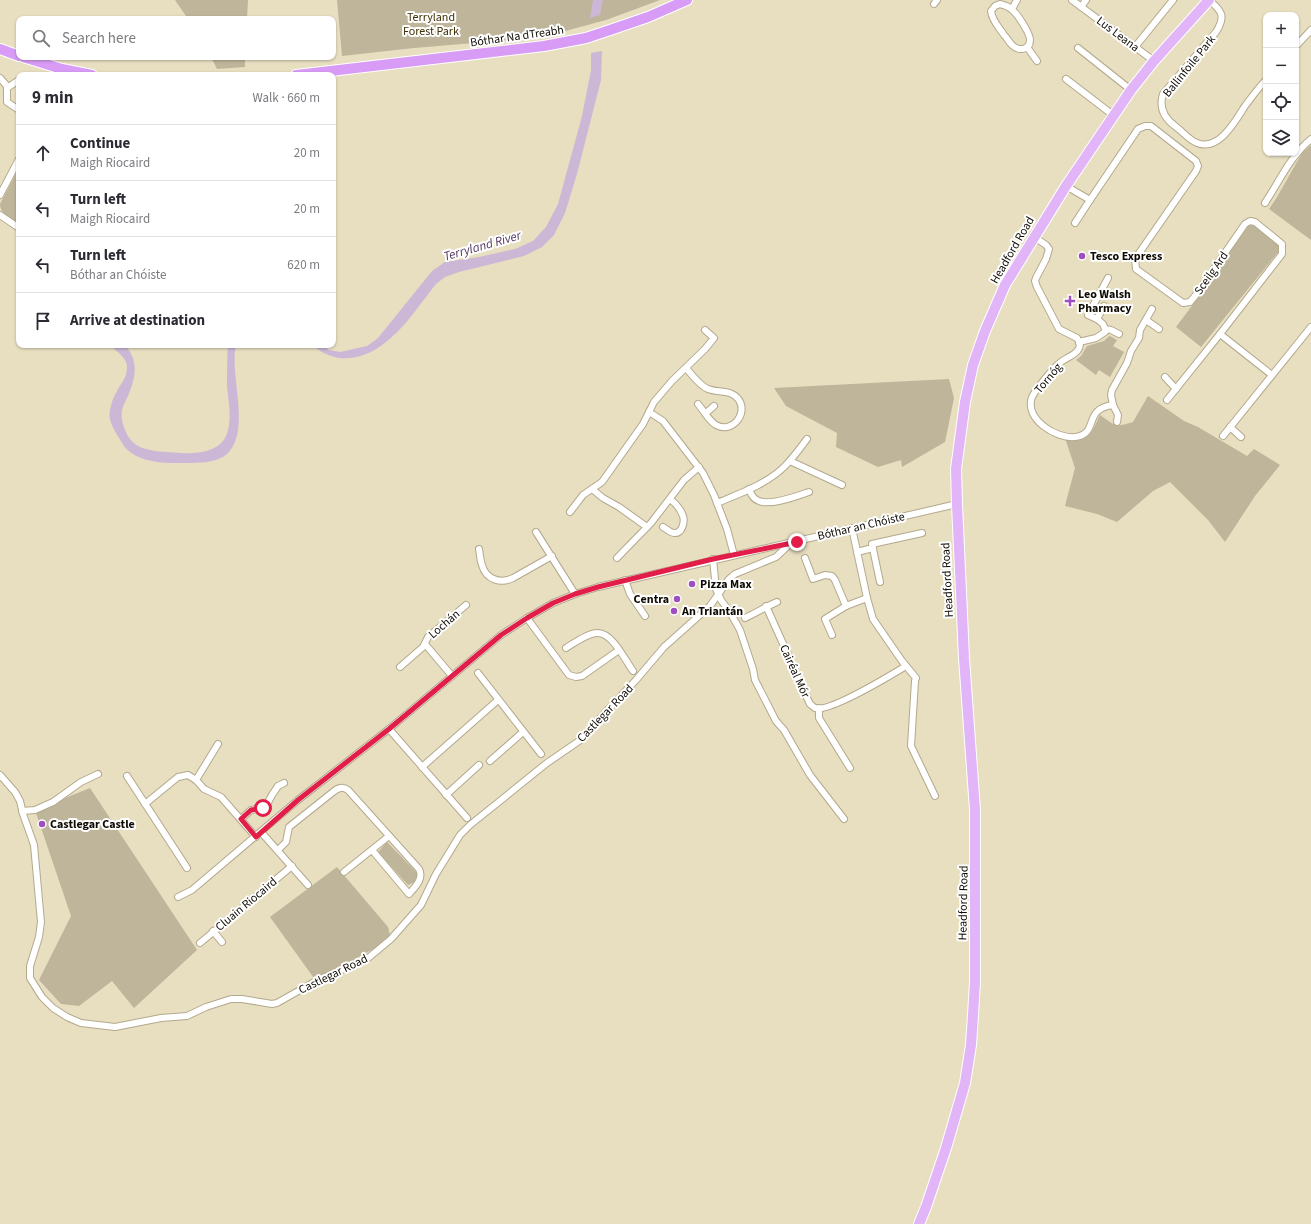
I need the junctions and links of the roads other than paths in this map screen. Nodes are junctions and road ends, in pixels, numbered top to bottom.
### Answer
1 (687, 0) edge
2 (1017, 0) edge
3 (1072, 0) edge
4 (1086, 0) edge
5 (1209, 0) edge
6 (1176, 1) edge
7 (1081, 7) junction
8 (1012, 9) junction
9 (1311, 30) edge
10 (1299, 43) edge
11 (1027, 47) junction
12 (1135, 47) junction
13 (1078, 48) dead end
14 (0, 49) edge
15 (16, 55) edge
16 (33, 60) edge
17 (1037, 61) dead end
18 (1154, 61) junction
19 (77, 72) edge
20 (322, 72) edge
21 (0, 78) edge
22 (1066, 79) dead end
23 (16, 82) edge
24 (1263, 83) edge
25 (7, 88) junction
26 (1131, 90) junction
27 (16, 108) edge
28 (1113, 115) junction
29 (1311, 139) edge
30 (16, 165) edge
31 (1066, 186) junction
32 (0, 195) edge
33 (1090, 200) junction
34 (1265, 203) dead end
35 (0, 215) edge
36 (1075, 223) dead end
37 (16, 226) edge
38 (1034, 237) junction
39 (1108, 278) dead end
40 (1104, 306) dead end
41 (1152, 309) dead end
42 (1097, 319) junction
43 (1146, 320) junction
44 (1311, 327) edge
45 (1106, 329) junction
46 (1159, 329) dead end
47 (705, 330) dead end
48 (1119, 334) dead end
49 (1220, 334) junction
50 (1079, 342) junction
51 (686, 368) junction
52 (1272, 376) junction
53 (1165, 378) dead end
54 (1176, 389) junction
55 (1167, 400) dead end
56 (698, 404) dead end
57 (1113, 405) junction
58 (714, 406) dead end
59 (649, 412) junction
60 (706, 413) junction
61 (1117, 422) dead end
62 (1230, 427) junction
63 (1223, 436) dead end
64 (1241, 437) dead end
65 (807, 439) dead end
66 (790, 461) junction
67 (699, 467) junction
68 (842, 485) dead end
69 (592, 489) junction
70 (749, 489) junction
71 (810, 492) dead end
72 (670, 499) junction
73 (717, 503) junction
74 (957, 504) junction
75 (570, 512) dead end
76 (647, 527) junction
77 (664, 527) dead end
78 (852, 528) junction
79 (536, 532) dead end
80 (922, 533) dead end
81 (791, 543) junction
82 (872, 548) junction
83 (479, 549) dead end
84 (857, 552) junction
85 (734, 555) junction
86 (552, 556) junction
87 (617, 558) dead end
88 (805, 558) dead end
89 (713, 559) junction
90 (625, 580) junction
91 (880, 582) dead end
92 (575, 594) junction
93 (718, 595) junction
94 (867, 598) junction
95 (777, 602) dead end
96 (466, 605) dead end
97 (766, 606) junction
98 (846, 606) junction
99 (645, 616) dead end
100 (527, 618) junction
101 (745, 618) dead end
102 (832, 635) dead end
103 (425, 644) junction
104 (566, 648) dead end
105 (619, 650) junction
106 (906, 666) junction
107 (400, 667) dead end
108 (633, 671) dead end
109 (478, 674) dead end
110 (452, 676) junction
111 (498, 700) junction
112 (819, 708) junction
113 (389, 729) junction
114 (524, 732) junction
115 (218, 744) dead end
116 (541, 754) dead end
117 (490, 761) dead end
118 (479, 765) dead end
119 (422, 767) junction
120 (850, 768) dead end
121 (98, 774) dead end
122 (0, 775) edge
123 (127, 776) dead end
124 (196, 780) junction
125 (284, 783) dead end
126 (446, 795) junction
127 (935, 796) dead end
128 (145, 804) junction
129 (22, 811) junction
130 (467, 818) dead end
131 (241, 819) junction
132 (844, 819) dead end
133 (261, 832) junction
134 (389, 836) junction
135 (256, 837) junction
136 (278, 850) junction
137 (372, 850) junction
138 (292, 866) junction
139 (187, 868) dead end
140 (344, 872) dead end
141 (308, 885) dead end
142 (178, 897) dead end
143 (213, 931) junction
144 (222, 942) dead end
145 (200, 943) dead end
146 (919, 1224) edge

1 - 20 highway, Bóthar Na dTreabh
2 - 8 street
3 - 7 street, Lus Leana
4 - 7 street
5 - 18 main road, Headford Road
5 - 24 street, Ballinfoile Park
6 - 12 street
7 - 12 street, Lus Leana
8 - 11 street
8 - 11 street
9 - 10 street
11 - 17 street
12 - 18 street, Lus Leana
13 - 26 street
14 - 15 highway
16 - 19 highway
18 - 26 main road, Headford Road
21 - 25 street
22 - 28 street
23 - 25 street
25 - 27 street
26 - 28 main road, Headford Road
28 - 31 main road, Headford Road
29 - 34 street
30 - 32 street
31 - 33 street
31 - 38 main road, Headford Road
33 - 36 street, Sceilg Ard
33 - 49 street, Sceilg Ard
35 - 37 street
38 - 50 street
38 - 74 main road, Headford Road
39 - 42 street
40 - 42 street
41 - 43 street
42 - 45 street
43 - 46 street
43 - 57 street
44 - 52 street
45 - 48 street
45 - 50 street
47 - 51 street
49 - 52 street
49 - 54 street, Sceilg Ard
50 - 57 street, Tornóg
51 - 59 street
51 - 60 street
52 - 62 street
53 - 54 street
54 - 55 street, Sceilg Ard
56 - 60 street
57 - 61 street
58 - 60 street
59 - 67 street
59 - 69 street
62 - 63 street
62 - 64 street
65 - 66 street
66 - 68 street
66 - 70 street
67 - 72 street
67 - 73 street
69 - 75 street
69 - 76 street
70 - 71 street
70 - 73 street
72 - 76 street
72 - 77 street
73 - 85 street
74 - 78 street, Bóthar an Chóiste
74 - 146 main road, Headford Road
76 - 87 street
78 - 81 street, Bóthar an Chóiste
78 - 84 street
79 - 86 street
80 - 82 street
81 - 85 street, Bóthar an Chóiste
81 - 93 street, Castlegar Road
82 - 84 street
82 - 91 street
83 - 86 street
84 - 94 street
85 - 89 street, Bóthar an Chóiste
86 - 92 street
88 - 98 street
89 - 90 street, Bóthar an Chóiste
89 - 93 street
90 - 92 street, Bóthar an Chóiste
90 - 99 street
92 - 100 street, Bóthar an Chóiste
93 - 129 street, Castlegar Road
93 - 132 street
94 - 98 street
94 - 106 street
95 - 97 street
96 - 103 street, Lochán
97 - 101 street
97 - 112 street, Cairéal Mór
98 - 102 street
100 - 105 street
100 - 110 street, Bóthar an Chóiste
103 - 107 street, Lochán
103 - 110 street, Lochán
104 - 105 street
105 - 108 street
106 - 112 street, Cairéal Mór
106 - 127 street
109 - 111 street
110 - 113 street, Bóthar an Chóiste
111 - 114 street
111 - 119 street
112 - 120 street
113 - 119 street
113 - 133 street, Bóthar an Chóiste
114 - 116 street
114 - 117 street
115 - 124 street
118 - 126 street
119 - 126 street
121 - 129 street
122 - 129 street, Castlegar Road
123 - 128 street
124 - 128 street
124 - 131 street
125 - 131 street
126 - 130 street
128 - 139 street
131 - 135 street
133 - 135 street, Bóthar an Chóiste
133 - 136 street
134 - 136 street
134 - 137 street
134 - 137 street
135 - 142 street, Bóthar an Chóiste
136 - 138 street
137 - 140 street
138 - 141 street
138 - 143 street, Cluain Riocaird
143 - 144 street
143 - 145 street, Cluain Riocaird

